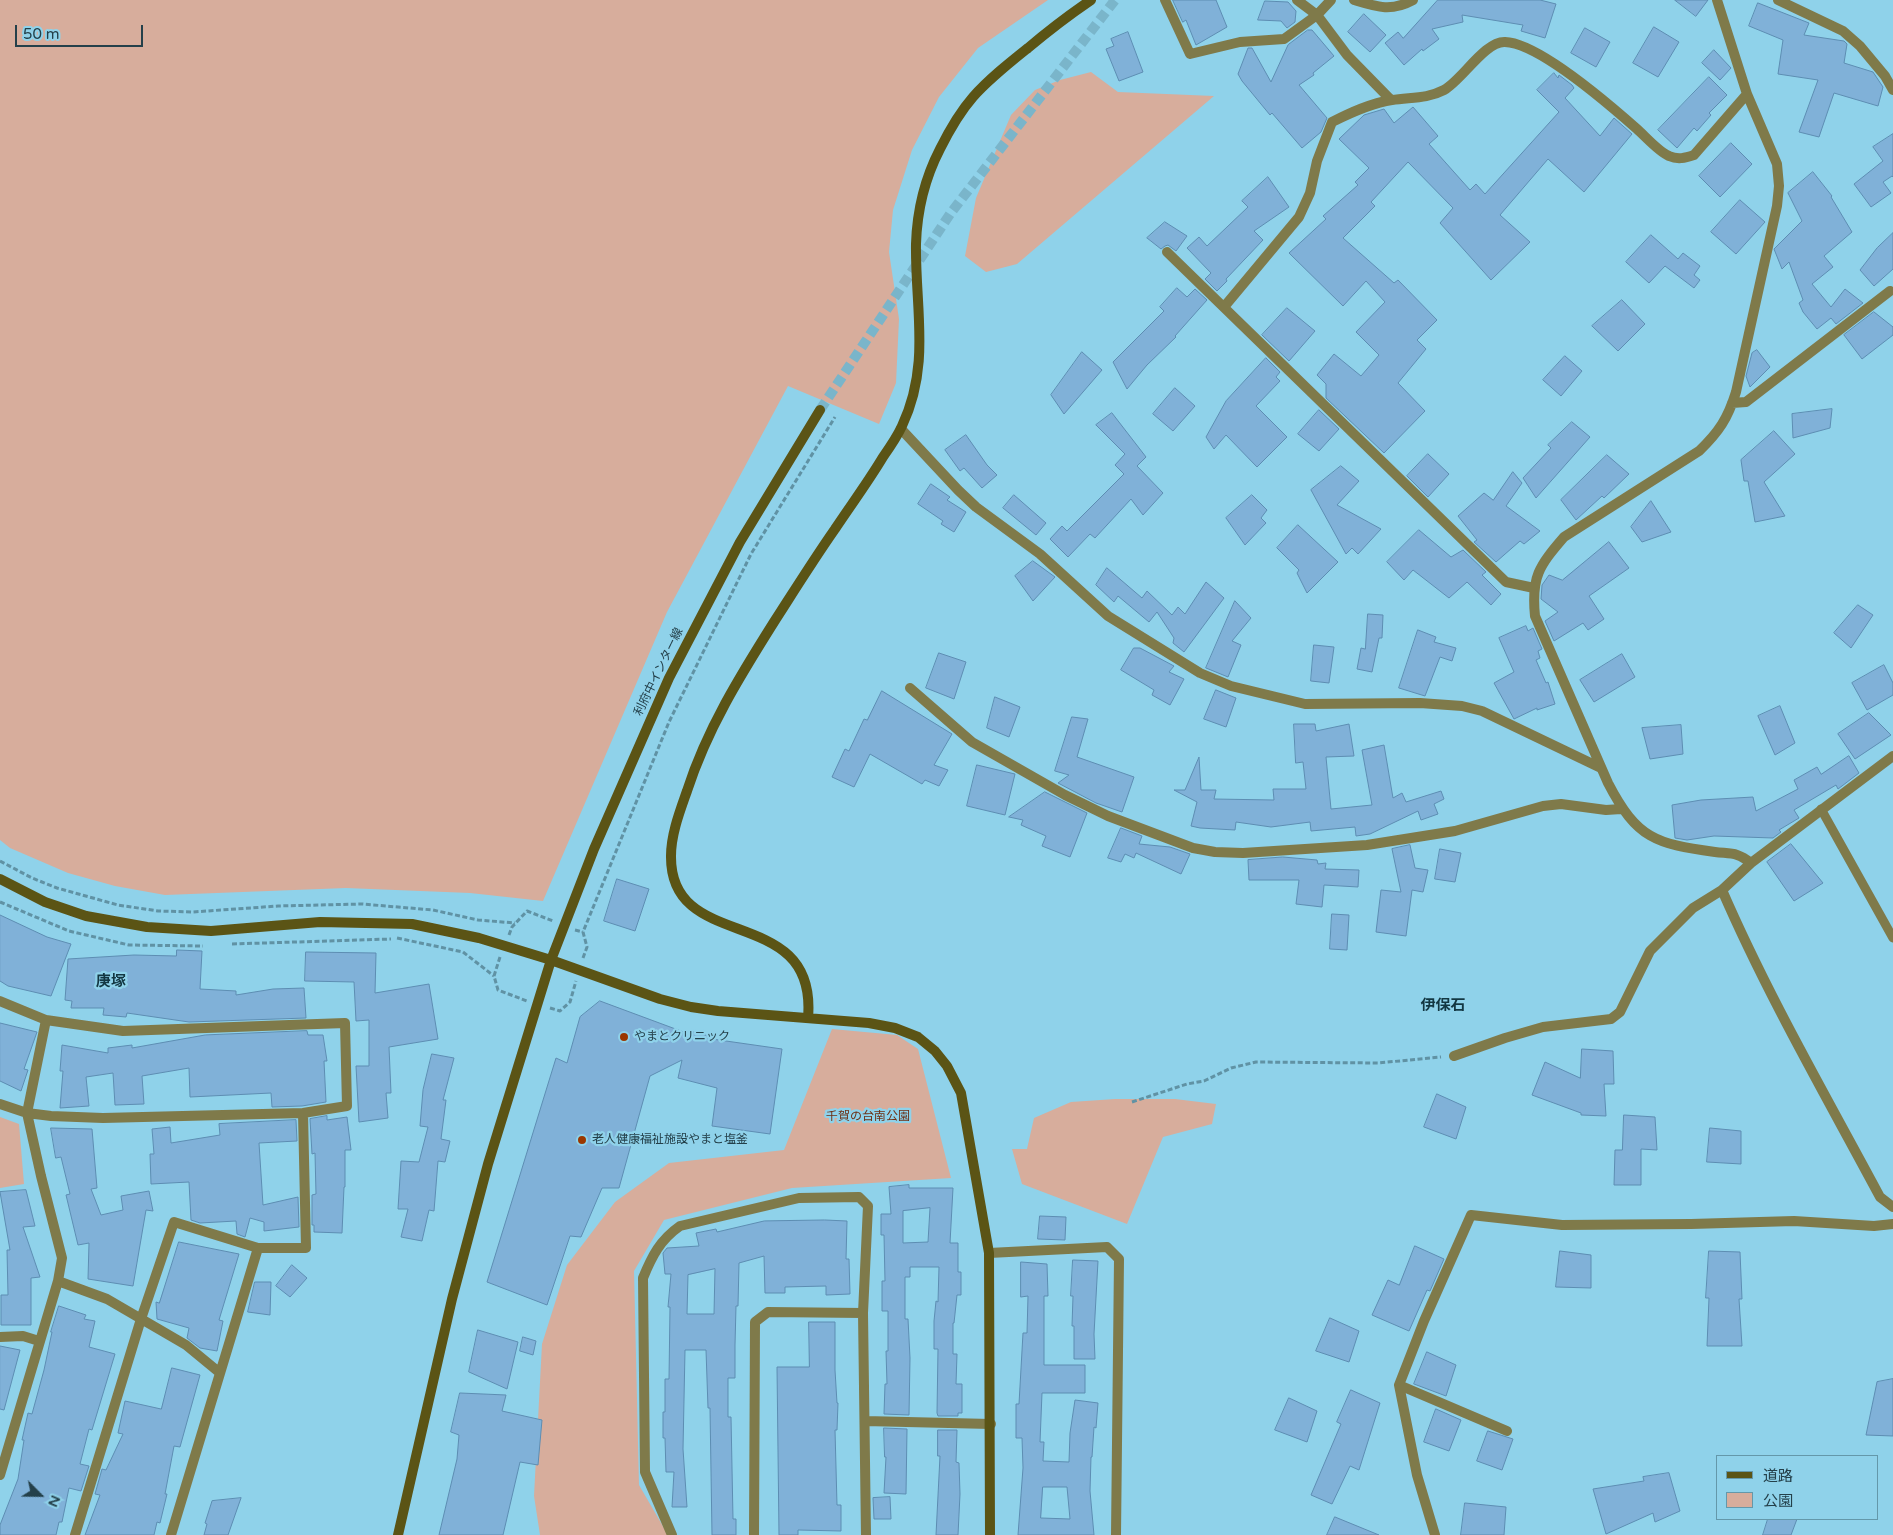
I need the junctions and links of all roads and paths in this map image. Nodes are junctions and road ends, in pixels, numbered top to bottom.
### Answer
1 (1091, 0) edge
2 (1166, 0) edge
3 (1296, 0) edge
4 (1330, 0) edge
5 (1354, 0) edge
6 (1413, 0) edge
7 (1717, 0) edge
8 (1778, 0) edge
9 (1317, 15) junction
10 (1893, 90) edge
11 (1747, 94) junction
12 (1391, 100) junction
13 (1167, 252) dead end
14 (1890, 290) dead end
15 (1224, 306) junction
16 (1732, 403) junction
17 (820, 410) tunnel mouth
18 (835, 417) dead end
19 (901, 429) junction
20 (1534, 588) junction
21 (910, 688) dead end
22 (1893, 756) edge
23 (1601, 768) junction
24 (1621, 809) junction
25 (1821, 809) junction
26 (0, 861) edge
27 (1751, 863) junction
28 (0, 879) edge
29 (1722, 890) junction
30 (549, 919) dead end
31 (515, 924) junction
32 (574, 929) dead end
33 (584, 932) junction
34 (508, 937) dead end
35 (1893, 938) edge
36 (584, 956) dead end
37 (500, 959) dead end
38 (551, 960) junction
39 (572, 993) dead end
40 (521, 999) dead end
41 (0, 1001) edge
42 (552, 1009) dead end
43 (808, 1018) junction
44 (46, 1020) junction
45 (1454, 1056) joint
46 (1132, 1102) dead end
47 (0, 1104) edge
48 (27, 1113) junction
49 (303, 1113) junction
50 (1893, 1208) edge
51 (1893, 1224) edge
52 (258, 1248) junction
53 (990, 1253) junction
54 (58, 1281) junction
55 (863, 1313) junction
56 (141, 1320) junction
57 (0, 1337) edge
58 (39, 1341) junction
59 (220, 1373) junction
60 (1399, 1385) junction
61 (865, 1421) junction
62 (991, 1424) junction
63 (1507, 1431) dead end
64 (0, 1475) edge
65 (75, 1535) edge
66 (171, 1535) edge
67 (398, 1535) edge
68 (672, 1535) edge
69 (754, 1535) edge
70 (866, 1535) edge
71 (990, 1535) edge
72 (1116, 1535) edge
73 (1435, 1535) edge

1 - 19 street
2 - 9 street
3 - 9 street
4 - 9 street
5 - 6 street
7 - 11 street
8 - 10 street
9 - 12 street
11 - 12 street
11 - 16 street
12 - 15 street
13 - 15 street
14 - 16 street
15 - 20 street
16 - 20 street
17 - 38 street, 利府中インター線
18 - 33 path
19 - 23 street
19 - 43 street
20 - 23 street
21 - 24 street
22 - 25 street
23 - 24 street
24 - 27 street
25 - 27 street
25 - 35 lane
26 - 31 path
27 - 29 street
28 - 38 street
29 - 45 street
29 - 50 street
30 - 31 path
31 - 34 path
32 - 33 path
33 - 36 path
37 - 40 path
38 - 43 street
38 - 67 street, 利府中インター線
39 - 42 path
41 - 44 street
43 - 53 street
44 - 48 street
44 - 49 street
45 - 46 path
47 - 48 street
48 - 49 street
48 - 54 street
49 - 52 street
51 - 60 street
52 - 56 street
52 - 59 street
53 - 62 street
53 - 72 street
54 - 56 street
54 - 58 street
55 - 61 street
55 - 68 street
55 - 69 street
56 - 59 street
56 - 65 street
57 - 58 street
58 - 64 street
59 - 66 street
60 - 63 street
60 - 73 street
61 - 62 street
61 - 70 street
62 - 71 street

